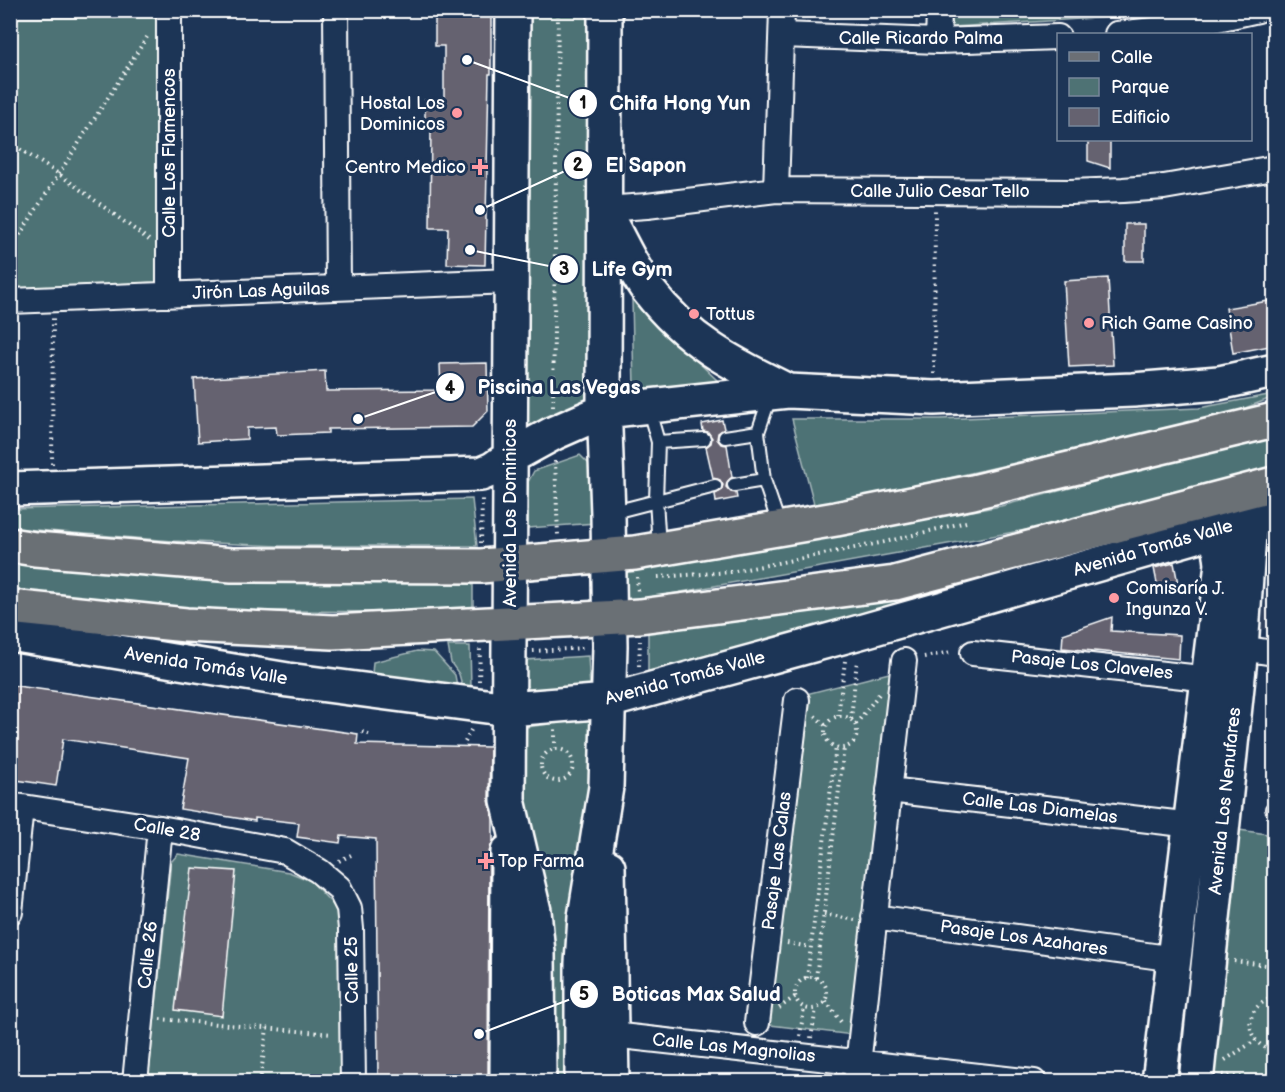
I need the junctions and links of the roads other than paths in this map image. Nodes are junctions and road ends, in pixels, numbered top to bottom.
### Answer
1 (169, 10) edge
2 (336, 10) edge
3 (513, 10) edge
4 (605, 10) edge
5 (782, 10) edge
6 (939, 10) edge
7 (1258, 10) edge
8 (1126, 33) edge
9 (783, 35) junction
10 (1057, 37) edge
11 (938, 41) junction
12 (1275, 168) edge
13 (776, 190) junction
14 (604, 210) junction
15 (511, 281) junction
16 (338, 288) junction
17 (169, 295) junction
18 (10, 301) edge
19 (1275, 371) edge
20 (780, 392) junction
21 (648, 405) junction
22 (604, 411) junction
23 (1275, 420) edge
24 (758, 432) junction
25 (725, 437) dead end
26 (704, 439) dead end
27 (658, 442) junction
28 (510, 457) junction
29 (764, 480) junction
30 (1275, 483) edge
31 (734, 485) dead end
32 (715, 486) dead end
33 (10, 489) edge
34 (656, 500) junction
35 (608, 514) junction
36 (1262, 517) edge
37 (781, 528) junction
38 (1208, 531) junction
39 (10, 545) edge
40 (635, 559) junction
41 (510, 565) junction
42 (10, 607) edge
43 (610, 619) junction
44 (509, 623) junction
45 (10, 634) edge
46 (1241, 648) junction
47 (973, 653) road end
48 (1275, 653) edge
49 (904, 661) road end
50 (1210, 678) junction
51 (797, 700) dead end
52 (608, 701) junction
53 (509, 709) junction
54 (606, 787) junction
55 (889, 790) junction
56 (508, 800) junction
57 (16, 806) edge
58 (1192, 825) junction
59 (160, 828) junction
60 (319, 871) joint
61 (10, 912) edge
62 (874, 920) junction
63 (1175, 959) junction
64 (757, 1023) dead end
65 (612, 1035) junction
66 (857, 1072) edge
67 (1002, 1080) edge
68 (135, 1082) edge
69 (354, 1082) edge
70 (507, 1082) edge
71 (539, 1082) edge
72 (582, 1082) edge
73 (612, 1082) edge
74 (1034, 1082) edge
75 (1159, 1082) edge
76 (1196, 1082) edge

1 - 17 street, Calle Los Flamencos
2 - 16 street
3 - 15 main road, Avenida Los Dominicos
4 - 14 main road
5 - 9 street
6 - 11 street
7 - 8 street
9 - 11 street, Calle Ricardo Palma
9 - 13 street
10 - 11 street, Calle Ricardo Palma
12 - 13 street, Calle Julio Cesar Tello
13 - 14 street, Calle Julio Cesar Tello
14 - 20 main road
14 - 22 main road
15 - 16 street, Jirón Las Aguilas
15 - 28 main road, Avenida Los Dominicos
16 - 17 street, Jirón Las Aguilas
17 - 18 street, Jirón Las Aguilas
19 - 20 main road
20 - 21 main road
20 - 24 lane
21 - 22 main road
21 - 27 lane
22 - 28 main road
22 - 35 main road
23 - 37 main road
24 - 25 lane
24 - 29 lane
26 - 27 lane
27 - 34 lane
28 - 33 main road
28 - 41 main road, Avenida Los Dominicos
29 - 31 lane
29 - 37 lane
30 - 43 main road, Avenida Tomás Valle
32 - 34 lane
34 - 35 lane
34 - 40 lane
35 - 40 main road
36 - 38 main road, Avenida Tomás Valle
36 - 46 main road, Avenida Los Nenufares
37 - 40 main road
38 - 50 main road, Avenida Los Nenufares
38 - 52 main road, Avenida Tomás Valle
39 - 41 main road
40 - 41 main road
40 - 43 main road
41 - 44 main road, Avenida Los Dominicos
42 - 44 main road, Avenida Tomás Valle
43 - 44 main road, Avenida Tomás Valle
43 - 52 main road
44 - 53 main road, Avenida Los Dominicos
45 - 53 main road, Avenida Tomás Valle
46 - 48 street
46 - 76 main road, Avenida Los Nenufares
47 - 50 street, Pasaje Los Claveles
49 - 55 street
50 - 58 main road, Avenida Los Nenufares
51 - 64 street, Pasaje Las Calas
52 - 53 main road, Avenida Tomás Valle
52 - 54 main road
53 - 56 main road, Avenida Los Dominicos
54 - 65 main road
54 - 72 main road
55 - 58 street, Calle Las Diamelas
55 - 62 street
56 - 70 main road, Avenida Los Dominicos
56 - 71 main road, Avenida Los Dominicos
57 - 59 street, Calle 28
57 - 61 street
58 - 63 main road, Avenida Los Nenufares
59 - 60 street, Calle 28
59 - 68 street, Calle 26
60 - 69 street, Calle 25
62 - 63 street, Pasaje Los Azahares
62 - 66 street
63 - 75 main road, Avenida Los Nenufares
65 - 66 street, Calle Las Magnolias
65 - 73 main road
66 - 67 street, Calle Las Magnolias
67 - 74 street, Calle Las Magnolias

